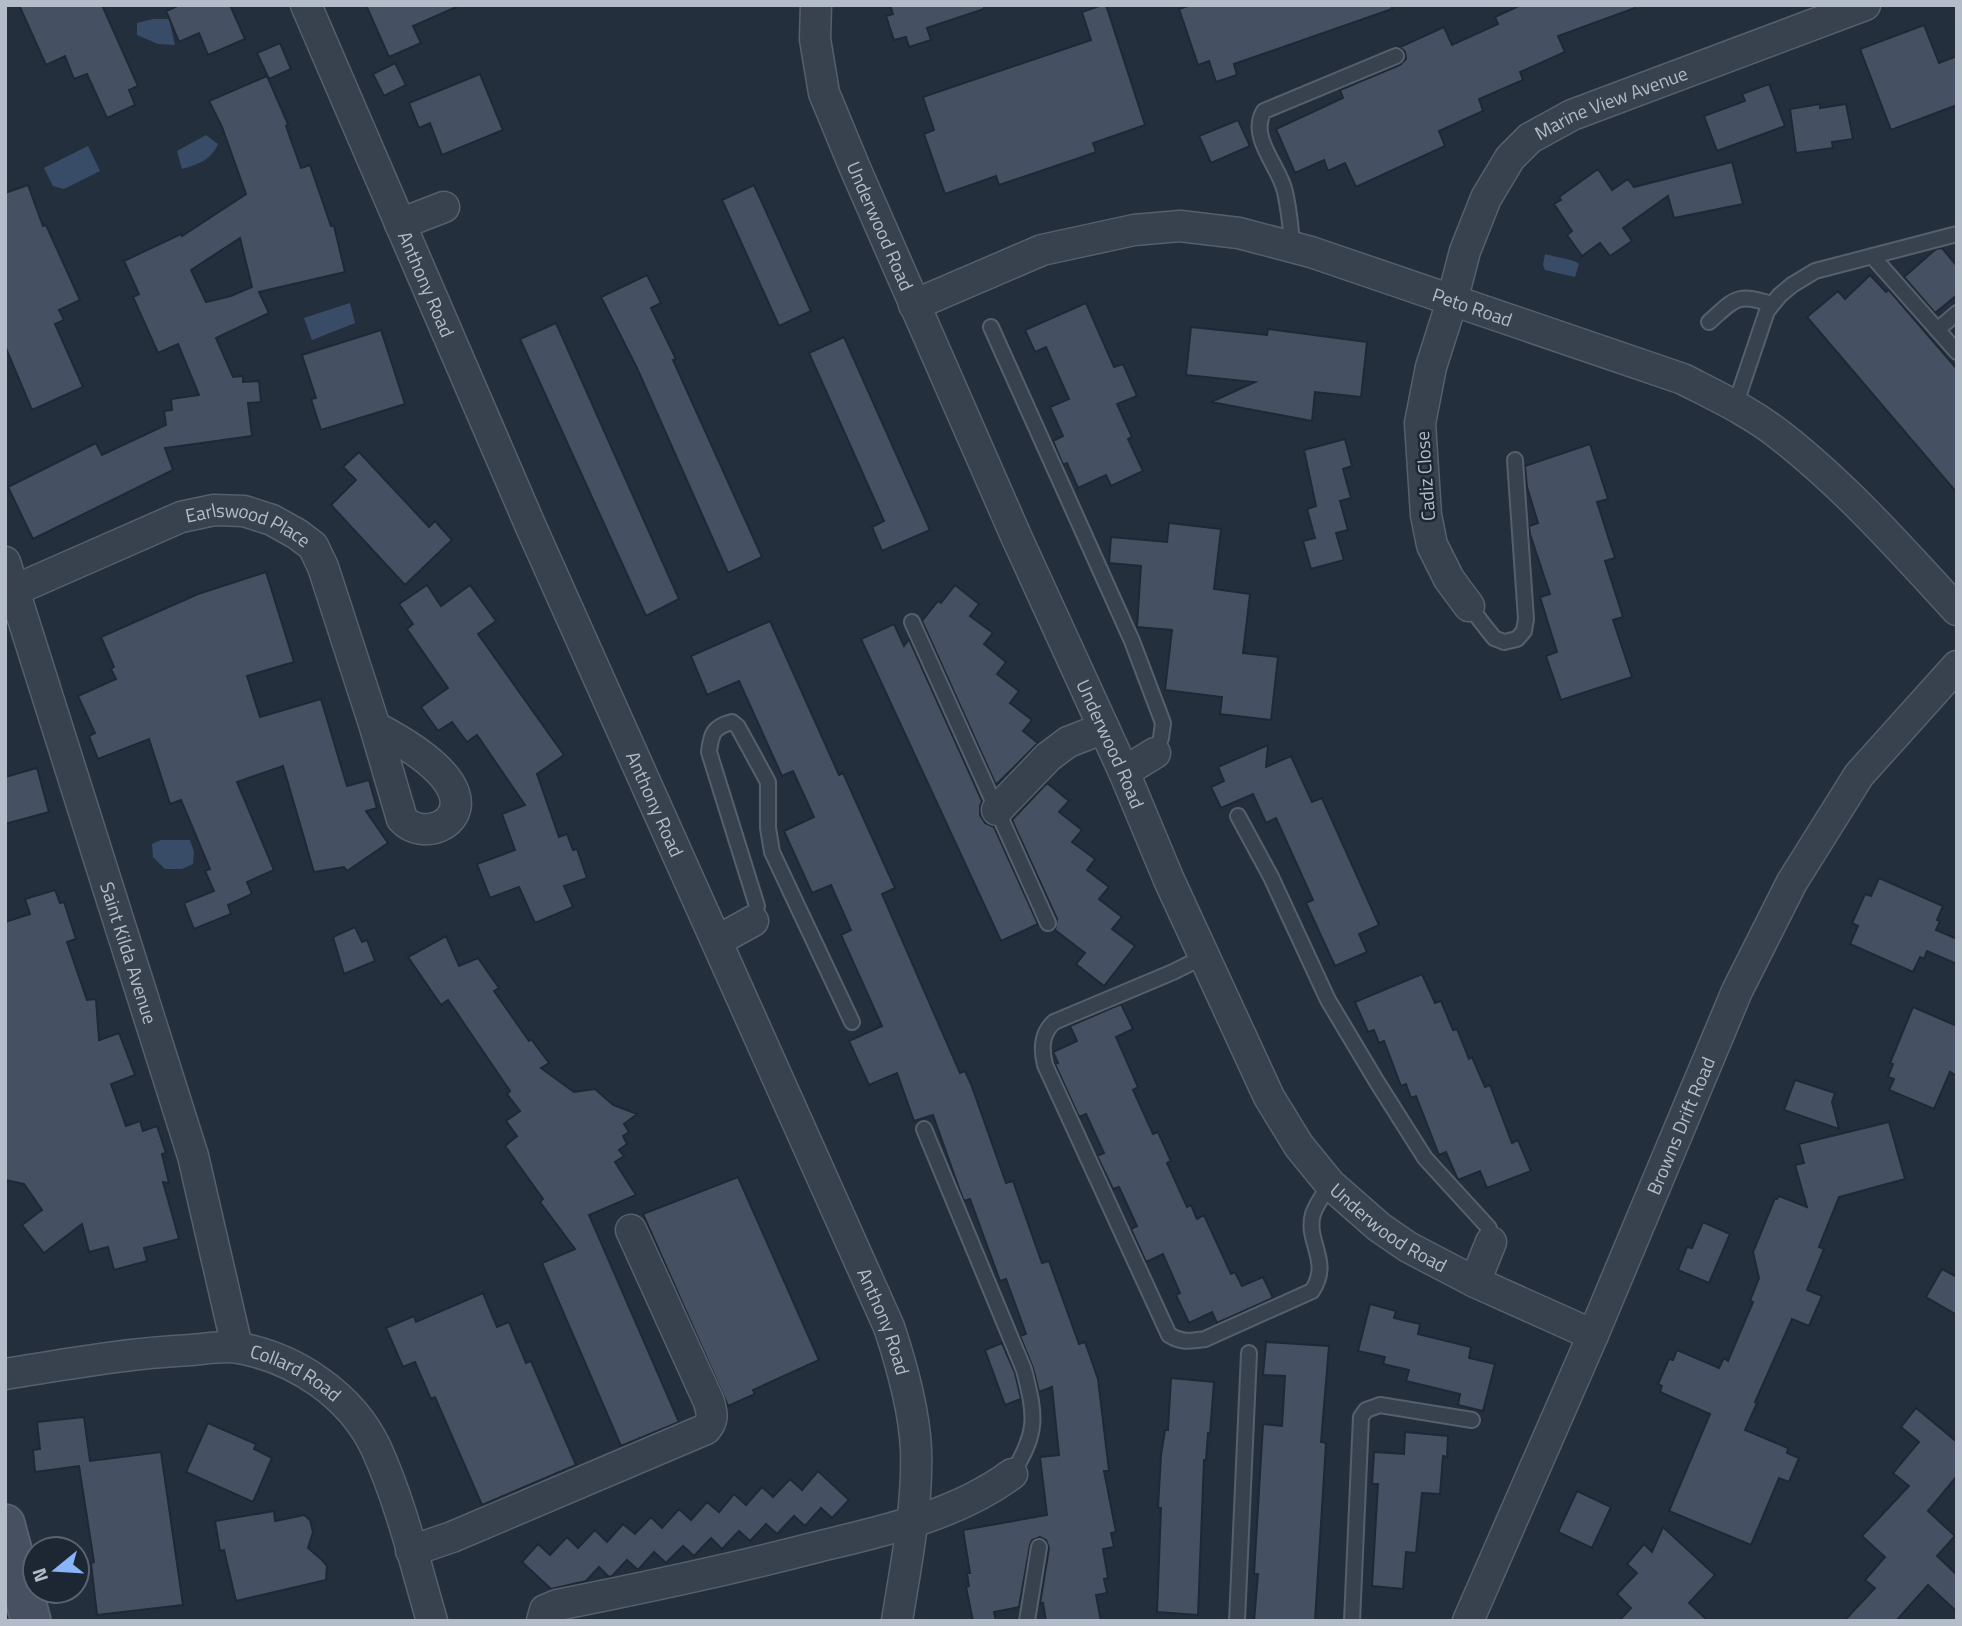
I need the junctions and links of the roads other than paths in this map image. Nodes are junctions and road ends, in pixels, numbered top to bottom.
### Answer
1 (306, 5) edge
2 (816, 5) edge
3 (1865, 5) edge
4 (1395, 56) dead end
5 (443, 207) dead end
6 (400, 225) junction
7 (1957, 234) edge
8 (1293, 247) junction
9 (1872, 256) junction
10 (1452, 301) junction
11 (1772, 304) junction
12 (914, 305) junction
13 (1957, 313) edge
14 (1709, 322) dead end
15 (991, 327) dead end
16 (1937, 330) junction
17 (1957, 352) edge
18 (1735, 405) junction
19 (1516, 460) dead end
20 (5, 562) edge
21 (10, 594) edge
22 (1469, 606) joint
23 (1957, 610) edge
24 (912, 622) dead end
25 (1957, 666) edge
26 (375, 727) dead end
27 (1104, 728) junction
28 (1155, 753) joint
29 (1124, 772) junction
30 (998, 810) junction
31 (1238, 816) dead end
32 (753, 921) joint
33 (1048, 923) dead end
34 (718, 941) junction
35 (1205, 956) junction
36 (852, 1023) dead end
37 (924, 1129) dead end
38 (1330, 1184) junction
39 (631, 1230) dead end
40 (1491, 1242) joint
41 (1475, 1282) junction
42 (1593, 1335) junction
43 (237, 1347) junction
44 (1249, 1353) dead end
45 (5, 1374) edge
46 (1472, 1420) dead end
47 (1012, 1474) joint
48 (912, 1523) junction
49 (5, 1524) edge
50 (1039, 1547) dead end
51 (411, 1551) junction
52 (21, 1616) edge
53 (432, 1621) edge
54 (542, 1621) edge
55 (897, 1621) edge
56 (1027, 1621) edge
57 (1237, 1621) edge
58 (1352, 1621) edge
59 (1468, 1621) edge

1 - 6 street, Anthony Road
2 - 12 street, Underwood Road
3 - 10 street, Marine View Avenue
4 - 8 lane
5 - 6 street
6 - 34 street, Anthony Road
7 - 9 lane
8 - 10 street, Peto Road
8 - 12 street, Peto Road
9 - 11 lane
9 - 16 lane
10 - 18 street, Peto Road
10 - 22 street, Cadiz Close
11 - 14 lane
11 - 18 lane
12 - 27 street, Underwood Road
13 - 16 lane
15 - 28 lane
16 - 17 lane
18 - 23 street, Peto Road
19 - 22 lane, Cadiz Close
20 - 21 street, Saint Kilda Avenue
21 - 26 street, Earlswood Place
21 - 43 street, Saint Kilda Avenue
24 - 30 lane
25 - 42 street, Browns Drift Road
27 - 29 street, Underwood Road
27 - 30 street
28 - 29 street
29 - 35 street, Underwood Road
30 - 33 lane
31 - 40 lane
32 - 34 street
32 - 36 lane
34 - 48 street, Anthony Road
35 - 38 street, Underwood Road
35 - 38 lane
37 - 47 lane
38 - 41 street, Underwood Road
39 - 51 street
40 - 41 street
41 - 42 street, Underwood Road
42 - 59 street, Browns Drift Road
43 - 45 street, Collard Road
43 - 51 street, Collard Road
44 - 57 lane
46 - 58 lane
47 - 48 street
48 - 54 street
48 - 55 street, Anthony Road
49 - 52 street
50 - 56 lane
51 - 53 street, Collard Road

